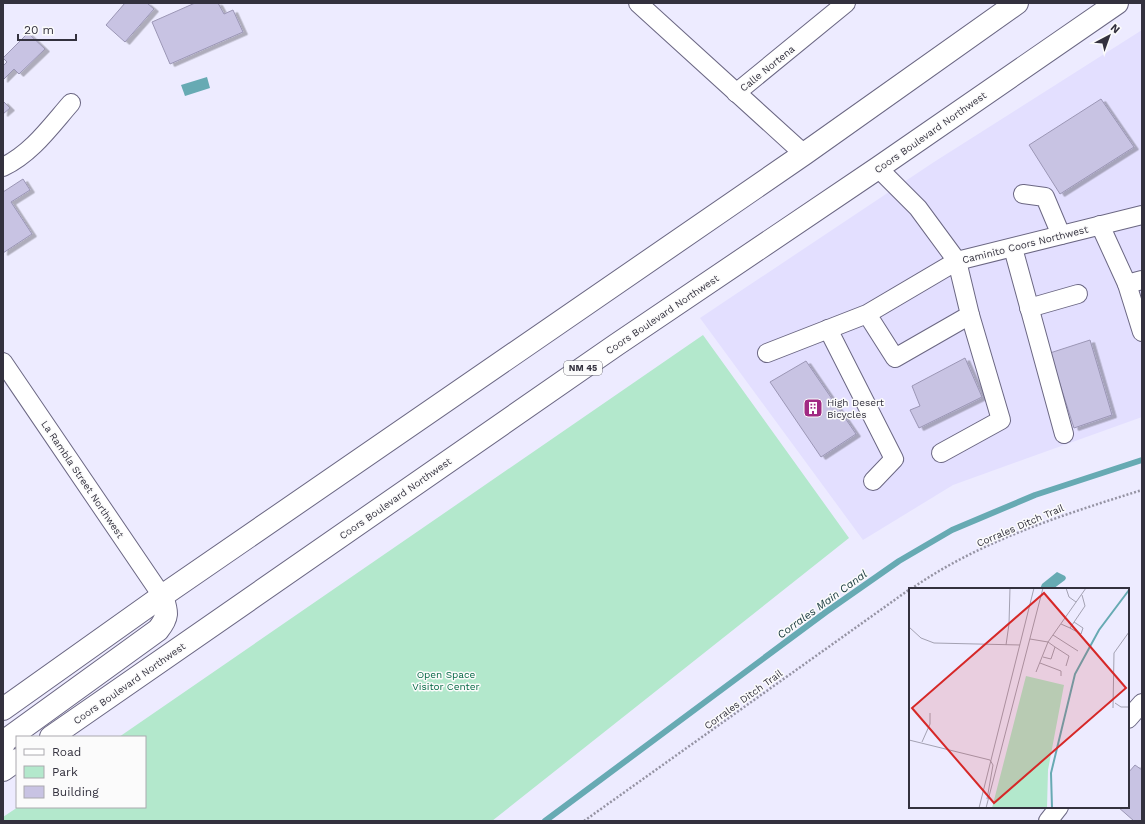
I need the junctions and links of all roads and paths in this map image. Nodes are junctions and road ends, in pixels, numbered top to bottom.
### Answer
1 (638, 3) edge
2 (846, 3) edge
3 (1017, 3) edge
4 (1117, 3) edge
5 (736, 93) junction
6 (71, 103) dead end
7 (804, 154) junction
8 (3, 167) edge
9 (878, 168) junction
10 (1024, 194) dead end
11 (1142, 215) edge
12 (1100, 225) junction
13 (1061, 235) junction
14 (1013, 248) junction
15 (957, 262) junction
16 (1134, 282) edge
17 (1078, 294) dead end
18 (1029, 308) junction
19 (867, 314) junction
20 (970, 315) junction
21 (828, 329) junction
22 (1142, 332) edge
23 (767, 353) dead end
24 (3, 362) edge
25 (1064, 434) dead end
26 (941, 453) dead end
27 (873, 481) dead end
28 (1142, 490) edge
29 (911, 588) edge
30 (909, 590) edge
31 (162, 596) junction
32 (1142, 703) edge
33 (3, 709) edge
34 (1129, 718) edge
35 (52, 736) edge
36 (3, 745) edge
37 (16, 761) edge
38 (3, 770) edge
39 (1058, 808) edge
40 (584, 821) edge
41 (1048, 821) edge

1 - 5 street, Calle Nortena
2 - 5 street, Calle Nortena
3 - 7 main road
4 - 9 main road, Coors Boulevard Northwest / NM 45
5 - 7 street
6 - 8 street
7 - 31 main road
9 - 15 street, Caminito Coors Northwest
9 - 35 main road, Coors Boulevard Northwest / NM 45
10 - 13 street
11 - 12 street, Caminito Coors Northwest
12 - 13 street, Caminito Coors Northwest
12 - 16 street
13 - 14 street, Caminito Coors Northwest
14 - 15 street, Caminito Coors Northwest
14 - 18 street
15 - 19 street
15 - 20 street
16 - 22 street
17 - 18 street
18 - 25 street
19 - 20 street
19 - 21 street
20 - 26 street
21 - 23 street
21 - 27 street
24 - 31 street, La Rambla Street Northwest
28 - 29 path, Corrales Ditch Trail
30 - 40 path, Corrales Ditch Trail
31 - 33 main road
31 - 36 main road
32 - 34 street
37 - 38 main road
39 - 41 street

